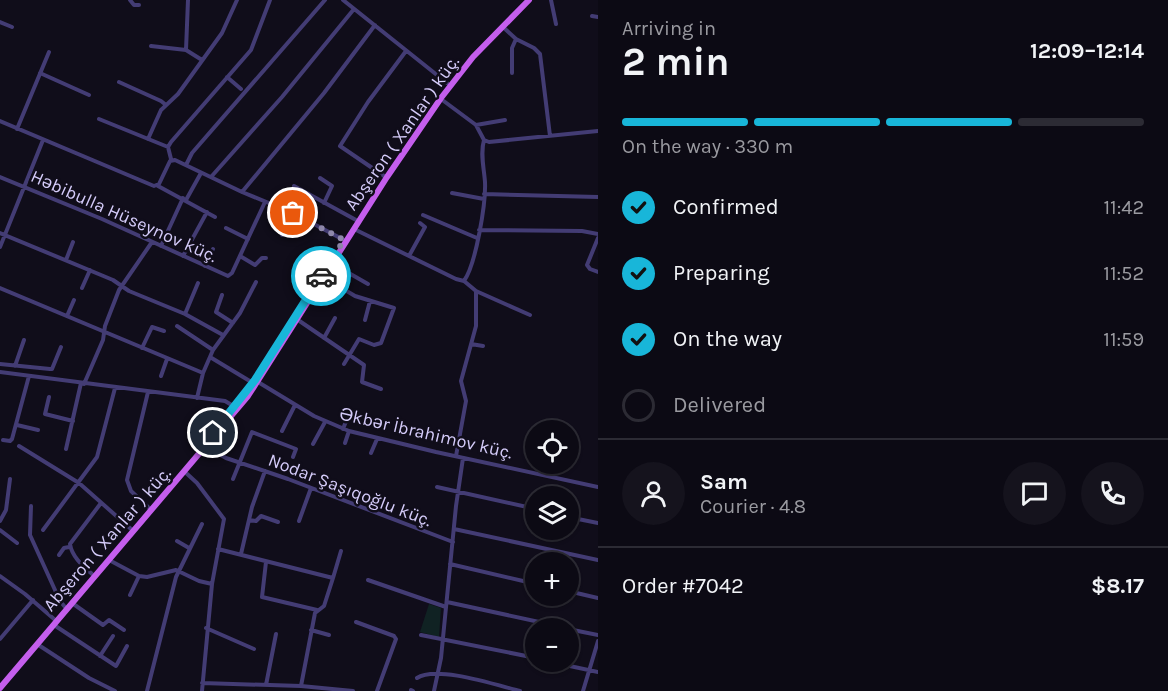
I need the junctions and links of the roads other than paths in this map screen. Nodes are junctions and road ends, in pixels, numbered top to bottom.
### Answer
1 (130, 0) edge
2 (188, 0) edge
3 (237, 0) edge
4 (270, 0) edge
5 (325, 0) edge
6 (342, 0) edge
7 (524, 0) edge
8 (529, 0) edge
9 (551, 0) edge
10 (139, 5) dead end
11 (354, 9) junction
12 (592, 16) dead end
13 (598, 17) edge
14 (0, 22) edge
15 (556, 24) dead end
16 (375, 25) junction
17 (12, 27) dead end
18 (502, 27) junction
19 (516, 39) junction
20 (151, 46) dead end
21 (186, 50) junction
22 (406, 51) junction
23 (49, 52) dead end
24 (202, 60) junction
25 (40, 73) junction
26 (512, 73) dead end
27 (227, 77) junction
28 (119, 82) dead end
29 (448, 84) junction
30 (241, 89) dead end
31 (89, 95) dead end
32 (441, 98) junction
33 (166, 105) junction
34 (99, 119) dead end
35 (505, 120) dead end
36 (0, 121) edge
37 (476, 125) junction
38 (17, 129) junction
39 (598, 131) edge
40 (550, 136) junction
41 (148, 139) junction
42 (43, 140) junction
43 (484, 140) junction
44 (168, 147) junction
45 (171, 159) junction
46 (186, 165) junction
47 (201, 172) junction
48 (384, 176) junction
49 (0, 177) edge
50 (210, 177) junction
51 (320, 178) dead end
52 (158, 186) junction
53 (294, 186) dead end
54 (25, 187) junction
55 (242, 192) junction
56 (452, 193) dead end
57 (484, 196) junction
58 (598, 197) edge
59 (184, 199) junction
60 (266, 202) junction
61 (324, 203) junction
62 (207, 212) junction
63 (293, 213) junction
64 (423, 215) dead end
65 (215, 218) dead end
66 (356, 220) junction
67 (420, 223) dead end
68 (226, 228) dead end
69 (354, 229) junction
70 (479, 230) junction
71 (0, 232) edge
72 (5, 235) junction
73 (282, 235) dead end
74 (598, 236) edge
75 (477, 238) junction
76 (248, 239) junction
77 (344, 240) junction
78 (73, 242) dead end
79 (152, 242) junction
80 (161, 246) junction
81 (0, 247) edge
82 (213, 249) dead end
83 (183, 256) junction
84 (240, 256) junction
85 (409, 256) junction
86 (266, 258) dead end
87 (66, 260) junction
88 (333, 264) junction
89 (205, 266) junction
90 (90, 270) junction
91 (598, 272) edge
92 (324, 278) junction
93 (464, 281) junction
94 (198, 282) dead end
95 (256, 282) dead end
96 (368, 284) dead end
97 (121, 286) junction
98 (0, 288) edge
99 (82, 288) dead end
100 (476, 291) junction
101 (222, 295) dead end
102 (74, 300) dead end
103 (370, 301) junction
104 (185, 314) junction
105 (530, 315) dead end
106 (67, 316) junction
107 (335, 318) dead end
108 (298, 320) junction
109 (365, 320) dead end
110 (233, 323) junction
111 (177, 326) dead end
112 (164, 331) dead end
113 (104, 333) junction
114 (223, 335) junction
115 (324, 338) junction
116 (24, 340) dead end
117 (471, 344) junction
118 (483, 346) dead end
119 (61, 347) dead end
120 (142, 348) junction
121 (213, 350) junction
122 (350, 355) junction
123 (210, 357) junction
124 (167, 359) junction
125 (0, 364) edge
126 (344, 364) dead end
127 (15, 366) junction
128 (0, 372) edge
129 (203, 373) junction
130 (29, 376) junction
131 (161, 376) dead end
132 (82, 383) junction
133 (255, 383) junction
134 (115, 388) junction
135 (381, 389) dead end
136 (148, 392) junction
137 (49, 397) dead end
138 (197, 398) junction
139 (296, 405) junction
140 (236, 408) junction
141 (350, 411) dead end
142 (73, 421) junction
143 (325, 422) junction
144 (17, 425) junction
145 (343, 429) junction
146 (38, 430) dead end
147 (282, 431) dead end
148 (349, 431) junction
149 (377, 439) junction
150 (3, 440) dead end
151 (345, 443) dead end
152 (313, 444) dead end
153 (19, 446) dead end
154 (206, 447) junction
155 (66, 449) dead end
156 (370, 453) dead end
157 (456, 456) junction
158 (293, 457) dead end
159 (463, 458) junction
160 (239, 462) junction
161 (265, 471) junction
162 (185, 472) junction
163 (10, 479) dead end
164 (233, 479) dead end
165 (80, 483) junction
166 (437, 487) dead end
167 (598, 487) edge
168 (311, 488) junction
169 (458, 492) junction
170 (101, 503) junction
171 (31, 506) dead end
172 (525, 507) edge
173 (149, 508) junction
174 (579, 519) edge
175 (249, 520) junction
176 (0, 521) edge
177 (299, 521) dead end
178 (278, 522) dead end
179 (598, 523) edge
180 (202, 524) dead end
181 (454, 529) junction
182 (0, 530) edge
183 (43, 530) dead end
184 (130, 530) junction
185 (177, 541) dead end
186 (453, 542) junction
187 (17, 543) dead end
188 (69, 547) junction
189 (189, 548) junction
190 (218, 549) junction
191 (341, 551) dead end
192 (241, 554) junction
193 (59, 555) dead end
194 (110, 560) junction
195 (598, 560) edge
196 (266, 562) junction
197 (450, 564) junction
198 (179, 571) junction
199 (92, 574) junction
200 (0, 576) edge
201 (139, 576) junction
202 (333, 578) junction
203 (368, 580) dead end
204 (525, 581) edge
205 (212, 584) junction
206 (579, 594) edge
207 (130, 595) dead end
208 (598, 598) edge
209 (33, 600) junction
210 (72, 603) junction
211 (446, 604) junction
212 (65, 607) junction
213 (317, 610) junction
214 (525, 620) edge
215 (54, 622) junction
216 (356, 622) dead end
217 (206, 628) junction
218 (124, 630) dead end
219 (311, 630) junction
220 (579, 631) edge
221 (276, 634) dead end
222 (329, 634) dead end
223 (421, 635) dead end
224 (598, 635) edge
225 (113, 636) dead end
226 (0, 639) edge
227 (443, 640) junction
228 (598, 641) edge
229 (37, 644) junction
230 (127, 646) dead end
231 (254, 649) dead end
232 (100, 656) junction
233 (525, 656) edge
234 (579, 668) edge
235 (589, 670) junction
236 (598, 672) edge
237 (439, 674) junction
238 (417, 678) dead end
239 (0, 682) edge
240 (202, 683) junction
241 (266, 685) junction
242 (301, 686) junction
243 (1, 689) edge
244 (335, 690) edge
245 (115, 691) edge
246 (147, 691) edge
247 (202, 691) edge
248 (353, 691) edge
249 (377, 691) edge
250 (434, 691) edge
251 (520, 691) edge
252 (583, 691) edge

1 - 10 street
2 - 21 street
3 - 24 street
4 - 27 street
5 - 46 street
6 - 11 street
7 - 29 main road
8 - 18 main road, Abşeron ( Xanlar ) küç.
9 - 15 street
11 - 16 street
11 - 50 street
12 - 13 street
14 - 17 street
16 - 22 street
16 - 55 street
18 - 19 street
18 - 29 main road, Abşeron ( Xanlar ) küç.
19 - 26 street
19 - 40 street
20 - 21 street
21 - 24 street
22 - 29 street
22 - 48 street
23 - 25 street
24 - 33 street
25 - 31 street
25 - 38 street
27 - 30 street
27 - 44 street
28 - 33 street
29 - 32 main road, Abşeron ( Xanlar ) küç.
29 - 48 main road
32 - 37 street
32 - 69 main road, Abşeron ( Xanlar ) küç.
33 - 41 street
34 - 41 street
35 - 37 street
36 - 38 street
37 - 43 street
38 - 42 street
39 - 40 street
40 - 43 street
41 - 44 street
42 - 52 street
42 - 54 street
43 - 57 street
44 - 45 street
45 - 46 street
45 - 52 street
46 - 47 street
47 - 50 street
47 - 59 street
48 - 66 main road
49 - 54 street, Həbibulla Hüseynov küç.
50 - 55 street
51 - 61 street
52 - 59 street
53 - 61 street
54 - 72 street
54 - 79 street, Həbibulla Hüseynov küç.
55 - 60 street
56 - 57 street
57 - 58 street
57 - 70 street
59 - 62 street
59 - 80 street
60 - 63 street
60 - 76 street, Həbibulla Hüseynov küç.
61 - 66 street
62 - 65 street
62 - 83 street
63 - 73 street
63 - 77 street
64 - 75 street
66 - 77 main road
67 - 85 street
68 - 76 street
69 - 85 street
69 - 88 main road, Abşeron ( Xanlar ) küç.
70 - 74 street
70 - 75 street
71 - 72 street
72 - 81 street
72 - 87 street
74 - 91 street
75 - 93 street
76 - 84 street, Həbibulla Hüseynov küç.
77 - 133 main road
78 - 87 street
79 - 80 street, Həbibulla Hüseynov küç.
79 - 97 street
80 - 83 street, Həbibulla Hüseynov küç.
82 - 89 street
83 - 89 street, Həbibulla Hüseynov küç.
84 - 86 street
84 - 89 street, Həbibulla Hüseynov küç.
85 - 93 street
87 - 90 street
88 - 92 main road, Abşeron ( Xanlar ) küç.
88 - 96 street
90 - 97 street
90 - 99 street
92 - 103 street
92 - 108 main road, Abşeron ( Xanlar ) küç.
93 - 100 street
94 - 104 street
95 - 110 street
97 - 104 street
97 - 113 street
98 - 106 street
100 - 105 street
100 - 117 street
101 - 110 street
102 - 106 street
103 - 109 street
103 - 122 street
104 - 114 street
106 - 113 street
107 - 115 street
108 - 115 street
108 - 133 main road, Abşeron ( Xanlar ) küç.
110 - 114 street
111 - 121 street
112 - 120 street
113 - 120 street
113 - 132 street
114 - 121 street
115 - 122 street
116 - 127 street
117 - 118 street
117 - 157 street
119 - 127 street
120 - 124 street
121 - 123 street
122 - 126 street
122 - 135 street
123 - 129 street
123 - 133 street, Əkbər İbrahimov küç.
124 - 129 street
124 - 131 street
125 - 127 street
128 - 130 street
129 - 138 street
130 - 132 street
130 - 144 street
132 - 134 street
132 - 142 street
133 - 139 street, Əkbər İbrahimov küç.
133 - 140 main road
134 - 136 street
134 - 165 street
136 - 138 street
136 - 173 street
137 - 142 street
138 - 140 street
139 - 143 street, Əkbər İbrahimov küç.
139 - 147 street
140 - 154 main road, Abşeron ( Xanlar ) küç.
140 - 173 main road
141 - 145 street
142 - 155 street
143 - 145 street, Əkbər İbrahimov küç.
143 - 152 street
144 - 146 street
144 - 150 street
145 - 148 street, Əkbər İbrahimov küç.
148 - 149 street, Əkbər İbrahimov küç.
148 - 151 street
149 - 156 street
149 - 157 street, Əkbər İbrahimov küç.
153 - 165 street
154 - 160 street, Nodar Şaşıqoğlu küç.
154 - 162 main road, Abşeron ( Xanlar ) küç.
157 - 159 street, Əkbər İbrahimov küç.
158 - 160 street
159 - 167 street, Əkbər İbrahimov küç.
159 - 169 street
160 - 161 street, Nodar Şaşıqoğlu küç.
160 - 164 street
161 - 168 street, Nodar Şaşıqoğlu küç.
161 - 175 street
162 - 190 street
162 - 194 main road, Abşeron ( Xanlar ) küç.
163 - 176 street
165 - 170 street
165 - 183 street
166 - 169 street
168 - 177 street
168 - 186 street, Nodar Şaşıqoğlu küç.
169 - 172 street
169 - 181 street
170 - 184 street
170 - 188 street
171 - 212 street
173 - 184 main road
174 - 179 street
175 - 178 street
175 - 192 street
180 - 189 street
181 - 186 street
181 - 195 street
182 - 187 street
184 - 199 main road
185 - 189 street
186 - 197 street
188 - 193 street
188 - 199 street
189 - 198 street
190 - 192 street
190 - 205 street
191 - 202 street
192 - 196 street
194 - 201 street
194 - 210 main road, Abşeron ( Xanlar ) küç.
196 - 202 street
196 - 213 street
197 - 204 street
197 - 211 street
198 - 201 street
198 - 205 street
198 - 246 street
199 - 212 main road
200 - 209 street
201 - 207 street
202 - 213 street
203 - 211 street
205 - 217 street
206 - 208 street
209 - 215 street
209 - 226 street
210 - 215 main road, Abşeron ( Xanlar ) küç.
210 - 218 street
211 - 214 street
211 - 227 street
212 - 215 main road
213 - 219 street
215 - 229 main road, Abşeron ( Xanlar ) küç.
215 - 232 street
215 - 239 main road
216 - 249 street
217 - 231 street
217 - 240 street
219 - 222 street
219 - 242 street
220 - 224 street
221 - 241 street
223 - 227 street
225 - 232 street
227 - 233 street
227 - 237 street
228 - 235 street
229 - 243 main road, Abşeron ( Xanlar ) küç.
229 - 245 street
230 - 232 street
234 - 235 street
235 - 236 street
235 - 252 street
237 - 238 street
237 - 250 street
237 - 251 street
240 - 241 street
240 - 247 street
241 - 242 street
242 - 244 street
244 - 248 street

